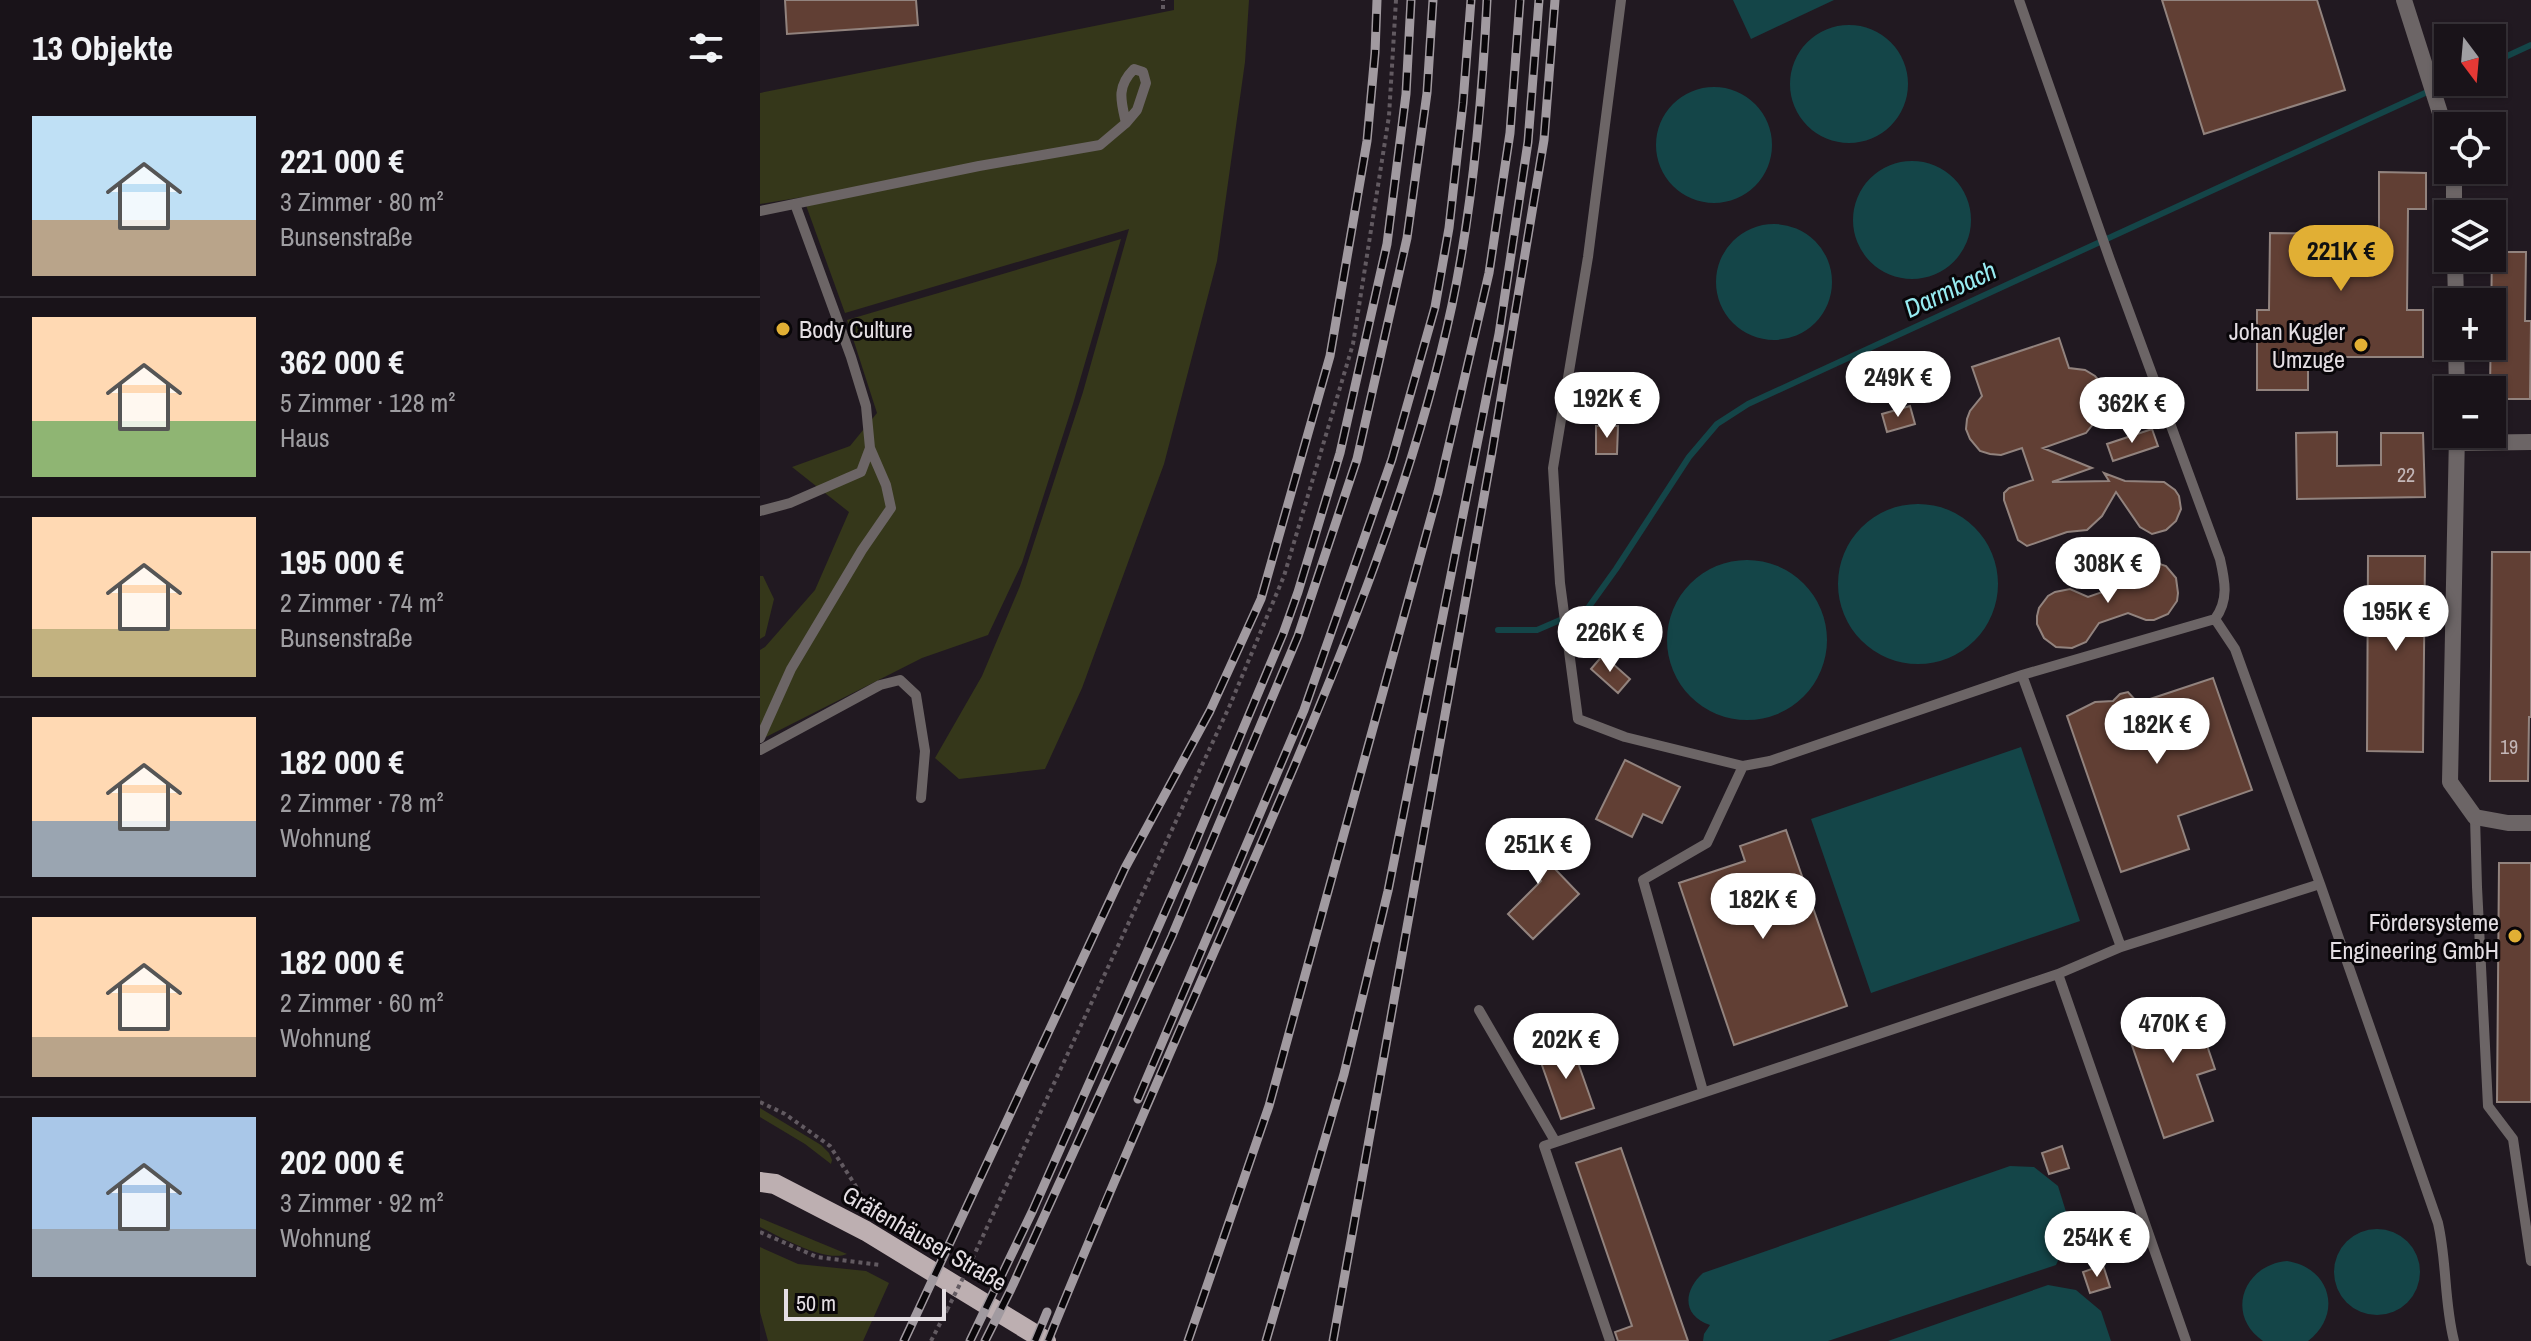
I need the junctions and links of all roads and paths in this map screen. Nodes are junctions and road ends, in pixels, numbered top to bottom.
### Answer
1 (1163, 0) edge
2 (1396, 0) edge
3 (1621, 0) edge
4 (2019, 0) edge
5 (2404, 0) edge
6 (1163, 9) dead end
7 (2440, 112) edge
8 (1126, 123) junction
9 (795, 204) junction
10 (760, 211) edge
11 (2506, 441) edge
12 (2531, 442) edge
13 (870, 448) junction
14 (2458, 448) edge
15 (760, 511) edge
16 (2215, 619) junction
17 (2022, 675) junction
18 (760, 738) edge
19 (760, 750) edge
20 (1743, 766) junction
21 (921, 798) dead end
22 (2475, 817) junction
23 (2531, 823) edge
24 (2320, 884) junction
25 (2121, 947) junction
26 (2058, 974) junction
27 (1479, 1010) dead end
28 (1703, 1091) junction
29 (760, 1102) edge
30 (1555, 1141) junction
31 (760, 1167) edge
32 (768, 1183) edge
33 (880, 1213) dead end
34 (760, 1232) edge
35 (2531, 1261) edge
36 (883, 1265) dead end
37 (931, 1341) edge
38 (1046, 1341) edge
39 (1610, 1341) edge
40 (2186, 1341) edge
41 (2454, 1341) edge

1 - 6 path
2 - 37 path, bridge
3 - 20 lane
4 - 16 lane
5 - 7 street
8 - 8 lane
8 - 9 lane
9 - 10 lane
9 - 13 lane
11 - 12 street
13 - 15 lane
13 - 18 lane
14 - 22 street
16 - 17 lane
16 - 24 lane
17 - 20 lane
17 - 25 lane
19 - 21 lane
20 - 28 lane
22 - 23 street
22 - 35 lane
24 - 25 lane
24 - 41 lane
25 - 26 lane
26 - 28 lane
26 - 40 lane
27 - 30 lane
28 - 30 lane
29 - 33 path
30 - 39 lane
31 - 32 main road, Gräfenhäuser Straße
32 - 38 main road, Gräfenhäuser Straße
34 - 36 path

